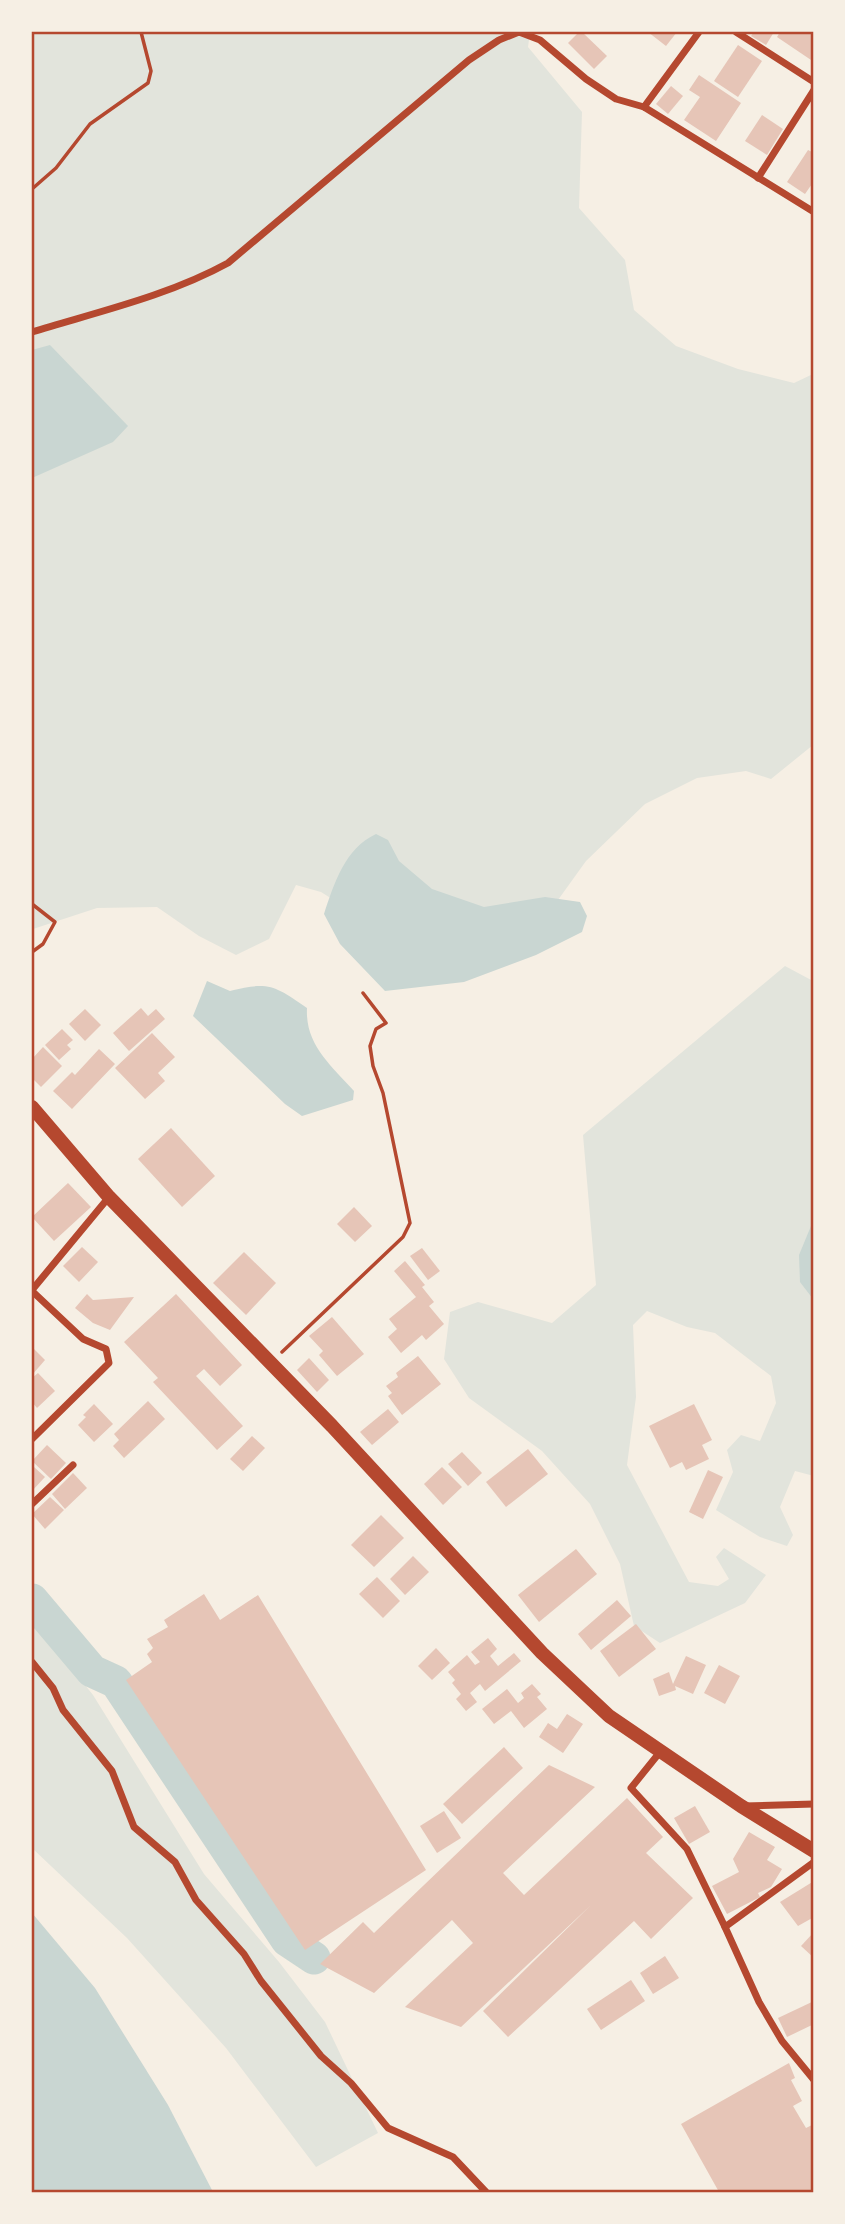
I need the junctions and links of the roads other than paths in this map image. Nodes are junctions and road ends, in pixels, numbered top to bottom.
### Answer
1 (699, 32) edge
2 (736, 32) edge
3 (814, 82) edge
4 (814, 90) edge
5 (644, 107) junction
6 (758, 178) junction
7 (814, 212) edge
8 (32, 332) edge
9 (32, 1107) edge
10 (109, 1197) junction
11 (33, 1286) edge
12 (32, 1439) edge
13 (73, 1465) dead end
14 (32, 1504) edge
15 (32, 1662) edge
16 (661, 1751) junction
17 (814, 1804) edge
18 (741, 1806) junction
19 (814, 1851) edge
20 (814, 1862) edge
21 (726, 1927) junction
22 (814, 2080) edge
23 (486, 2193) edge

1 - 5 street
2 - 3 street
4 - 6 street
5 - 6 street
5 - 8 street
6 - 7 street
9 - 10 main road
10 - 11 street
10 - 16 main road
11 - 12 street
13 - 14 street
15 - 23 street
16 - 18 main road
16 - 21 street
17 - 18 street
18 - 19 main road
20 - 21 street
21 - 22 street

